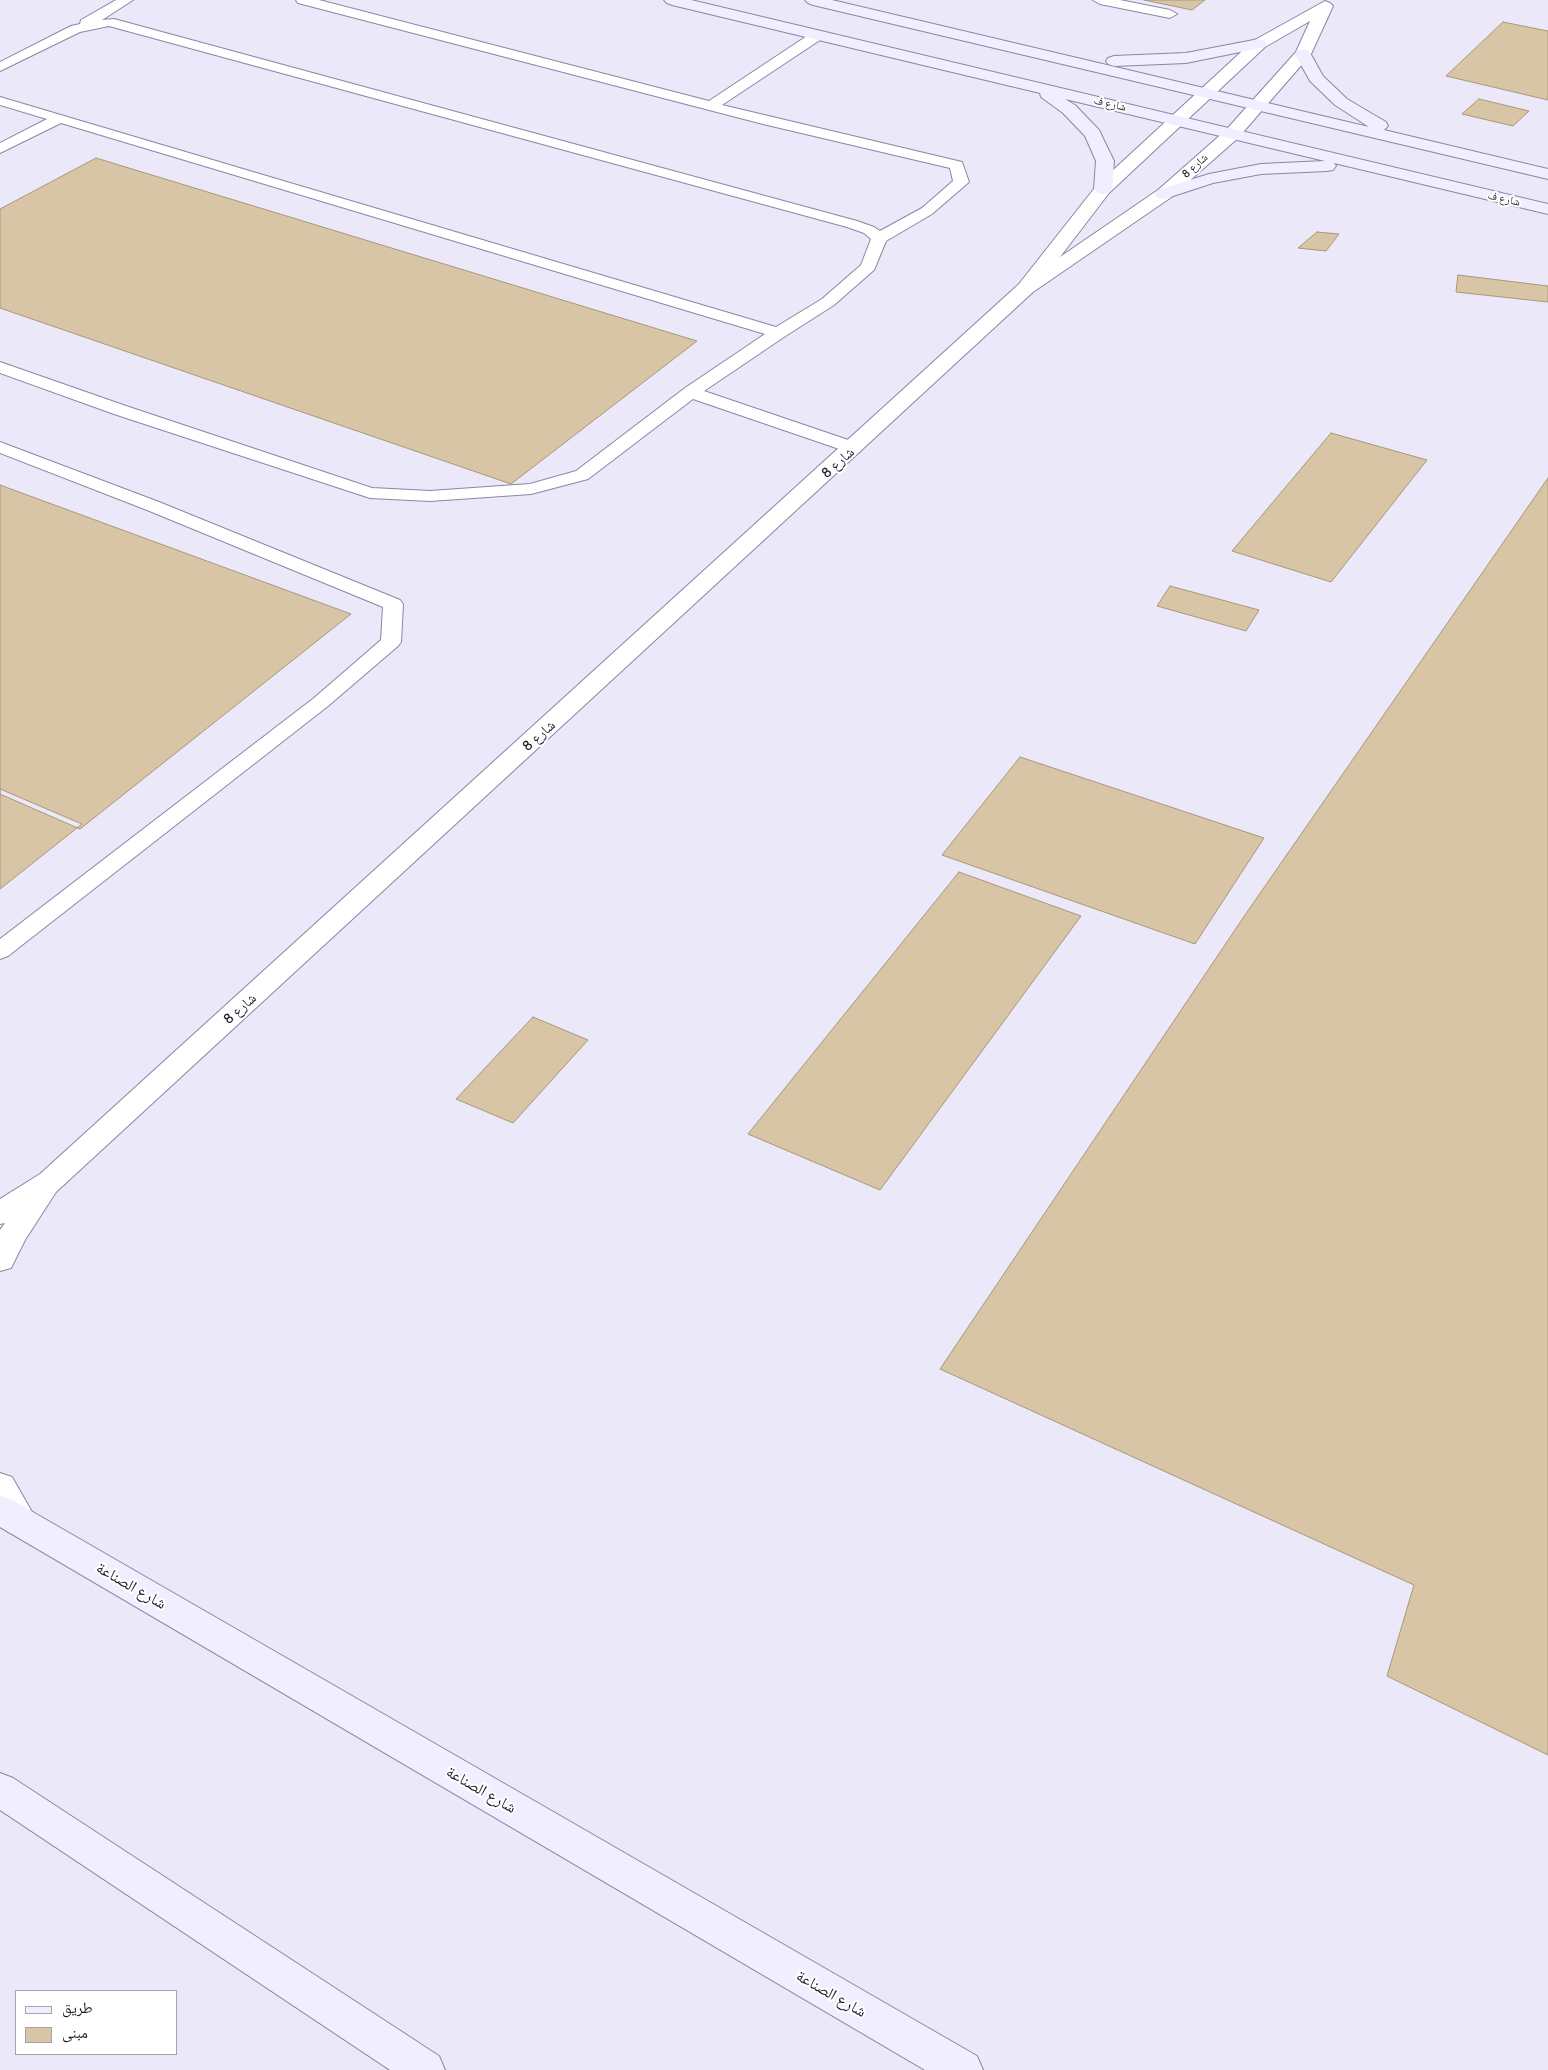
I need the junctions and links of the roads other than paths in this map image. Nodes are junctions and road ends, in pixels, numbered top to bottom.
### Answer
1 (126, 0) edge
2 (303, 0) edge
3 (672, 0) edge
4 (814, 0) edge
5 (1100, 0) edge
6 (1328, 3) edge
7 (1170, 14) dead end
8 (76, 29) junction
9 (818, 35) junction
10 (1258, 44) junction
11 (1303, 54) junction
12 (1059, 59) junction
13 (0, 67) edge
14 (1036, 87) junction
15 (1205, 93) junction
16 (0, 101) edge
17 (712, 105) junction
18 (1258, 105) junction
19 (60, 118) junction
20 (1177, 120) junction
21 (1232, 134) junction
22 (1425, 145) junction
23 (0, 149) edge
24 (1378, 169) junction
25 (1548, 174) edge
26 (1103, 189) junction
27 (1164, 194) junction
28 (1548, 209) edge
29 (879, 238) junction
30 (1026, 288) junction
31 (778, 332) junction
32 (0, 367) edge
33 (691, 392) junction
34 (0, 447) edge
35 (854, 448) junction
36 (0, 951) edge
37 (50, 1182) junction
38 (0, 1213) edge
39 (0, 1260) edge
40 (0, 1487) edge
41 (10, 1516) edge
42 (0, 1790) edge
43 (425, 2070) edge
44 (963, 2070) edge

1 - 8 lane
2 - 17 lane
3 - 9 street, شارع ف
4 - 12 street
5 - 7 lane
6 - 10 street, شارع 8
6 - 11 street, شارع 8
8 - 13 lane
8 - 29 lane
9 - 14 street, شارع ف
9 - 17 lane
10 - 12 street
10 - 15 street, شارع 8
11 - 18 street, شارع 8
11 - 22 street
12 - 15 street
14 - 20 street, شارع ف
14 - 26 street
15 - 18 street
15 - 20 street, شارع 8
16 - 19 lane
17 - 29 lane
18 - 21 street, شارع 8
18 - 22 street
19 - 23 lane
19 - 31 lane
20 - 21 street, شارع ف
20 - 26 street, شارع 8
21 - 24 street, شارع ف
21 - 27 street, شارع 8
22 - 25 street
24 - 27 street
24 - 28 street, شارع ف
26 - 30 street, شارع 8
27 - 30 street, شارع 8
29 - 31 lane
30 - 35 street, شارع 8
31 - 33 lane
32 - 33 lane
33 - 35 lane
34 - 36 lane
35 - 37 street, شارع 8
37 - 38 street, شارع 8
37 - 39 street, شارع 8
40 - 41 street
41 - 44 street, شارع الصناعة
42 - 43 street

